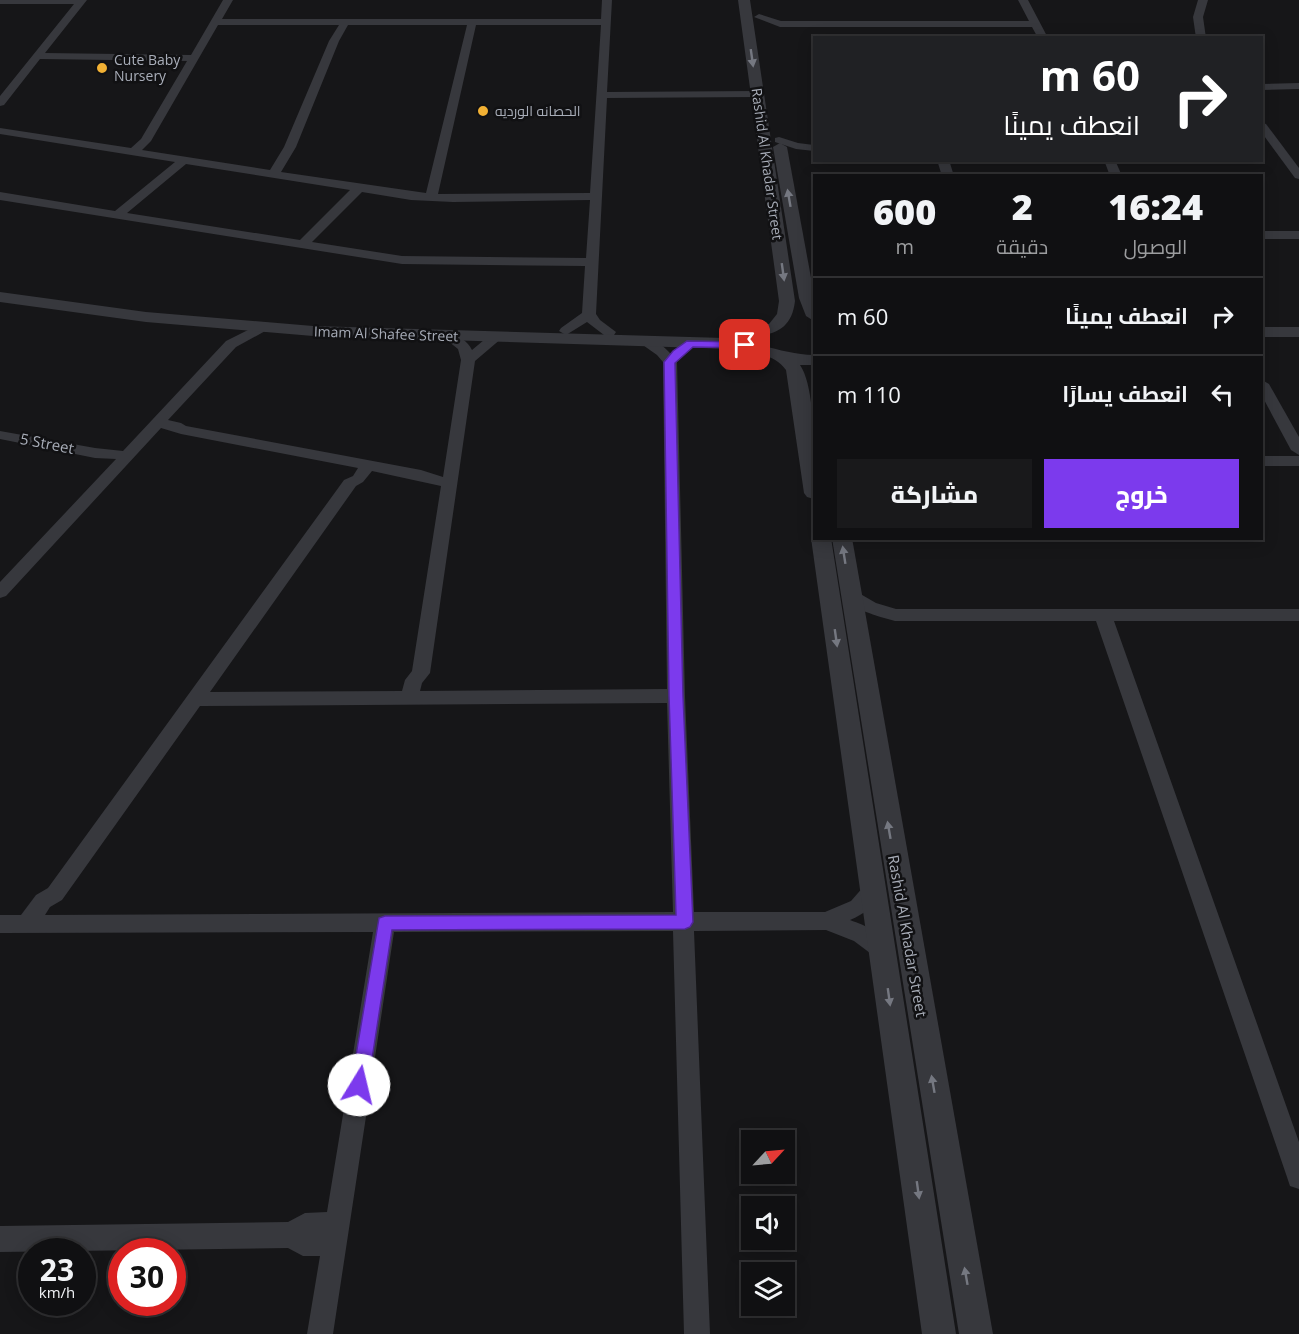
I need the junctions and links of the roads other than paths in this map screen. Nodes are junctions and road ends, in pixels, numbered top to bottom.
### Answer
1 (82, 0) edge
2 (228, 0) edge
3 (607, 0) edge
4 (744, 0) edge
5 (756, 0) edge
6 (1023, 0) edge
7 (1203, 0) edge
8 (0, 1) edge
9 (215, 22) junction
10 (341, 22) junction
11 (472, 22) junction
12 (606, 22) junction
13 (761, 23) junction
14 (896, 24) junction
15 (1036, 24) junction
16 (899, 36) edge
17 (1042, 36) edge
18 (1201, 36) edge
19 (37, 57) junction
20 (194, 57) junction
21 (1263, 86) edge
22 (1299, 86) edge
23 (758, 94) junction
24 (602, 95) junction
25 (0, 103) edge
26 (1263, 127) edge
27 (0, 131) edge
28 (779, 140) junction
29 (812, 148) edge
30 (134, 152) junction
31 (782, 156) junction
32 (184, 160) junction
33 (278, 175) junction
34 (1299, 176) edge
35 (359, 188) junction
36 (0, 196) edge
37 (596, 196) junction
38 (431, 197) junction
39 (117, 215) junction
40 (1263, 235) edge
41 (1299, 235) edge
42 (303, 244) junction
43 (592, 262) junction
44 (0, 288) edge
45 (0, 297) edge
46 (813, 313) edge
47 (589, 314) junction
48 (813, 322) edge
49 (223, 324) junction
50 (262, 327) junction
51 (774, 327) junction
52 (566, 331) junction
53 (609, 332) junction
54 (1263, 332) edge
55 (1299, 332) edge
56 (450, 337) junction
57 (495, 338) junction
58 (647, 343) junction
59 (231, 344) junction
60 (690, 344) junction
61 (780, 355) junction
62 (468, 360) junction
63 (813, 360) edge
64 (670, 362) junction
65 (1263, 386) edge
66 (155, 426) junction
67 (0, 435) edge
68 (1299, 450) edge
69 (123, 459) junction
70 (1263, 461) edge
71 (1299, 461) edge
72 (363, 464) junction
73 (450, 479) junction
74 (813, 486) edge
75 (821, 540) edge
76 (842, 540) edge
77 (3, 585) edge
78 (850, 594) junction
79 (895, 615) junction
80 (1103, 615) junction
81 (1299, 615) edge
82 (857, 636) junction
83 (676, 696) junction
84 (416, 697) junction
85 (196, 699) junction
86 (872, 891) junction
87 (826, 921) junction
88 (685, 922) junction
89 (385, 923) junction
90 (0, 924) edge
91 (35, 924) junction
92 (882, 949) junction
93 (1299, 1177) edge
94 (336, 1233) junction
95 (0, 1239) edge
96 (320, 1334) edge
97 (697, 1334) edge
98 (939, 1334) edge
99 (976, 1334) edge

1 - 8 street
1 - 19 street
2 - 9 street
3 - 12 street
4 -> 23 street, Rashid Al Khadar Street
5 - 13 street, Rashid Al Khadar Street
6 - 15 street
7 - 18 street
9 - 10 street
9 - 20 street
10 - 11 street
10 - 33 street
11 - 12 street
11 - 38 street
12 - 24 street
13 - 14 street
13 - 28 street, Rashid Al Khadar Street
14 - 15 street
14 - 16 street
15 - 17 street
19 - 20 street
19 - 25 street
20 - 30 street
21 - 22 street
23 - 24 street
23 -> 51 street, Rashid Al Khadar Street
24 - 37 street
26 - 34 street
27 - 30 street
28 - 29 street
28 - 31 street, Rashid Al Khadar Street
29 - 31 street
30 - 32 street
46 -> 31 street, Rashid Al Khadar Street
32 - 33 street
32 - 39 street
33 - 35 street
35 - 38 street
35 - 42 street
36 - 39 street
37 - 38 street
37 - 43 street
39 - 42 street
40 - 41 street
42 - 43 street
43 - 47 street
44 - 52 street, Imam Al Shafee Street
45 - 49 street, Imam Al Shafee Street
47 - 52 street
47 - 53 street
48 - 51 street, Imam Al Shafee Street
49 - 50 street, Imam Al Shafee Street
49 - 59 street
50 - 56 street, Imam Al Shafee Street
50 - 59 street
51 - 53 street, Imam Al Shafee Street
51 - 61 street
52 - 53 street, Imam Al Shafee Street
54 - 55 street
56 - 57 street, Imam Al Shafee Street
56 - 62 street
57 - 58 street, Imam Al Shafee Street
57 - 62 street
58 - 60 street, Imam Al Shafee Street
58 - 64 street
59 - 66 street
60 - 61 street, Imam Al Shafee Street
60 - 64 street
61 - 63 street, Imam Al Shafee Street
61 - 74 street
62 - 73 street
64 - 83 street
65 - 68 street
66 - 69 street
66 - 72 street
67 - 69 street, 5 Street
69 - 77 street
70 - 71 street
72 - 73 street
72 - 85 street
73 - 84 street
75 -> 86 street, Rashid Al Khadar Street
78 -> 76 street, Rashid Al Khadar Street
78 - 79 street
78 - 82 street, Rashid Al Khadar Street
79 - 80 street
79 - 82 street
80 - 81 street
80 - 93 street
99 -> 82 street, Rashid Al Khadar Street
83 - 84 street
83 - 88 street
84 - 85 street
85 - 91 street
86 - 87 street
86 - 92 street, Rashid Al Khadar Street
87 - 88 street
87 - 92 street
88 - 89 street
88 - 97 street
89 - 91 street
89 - 94 street
90 - 91 street
92 -> 98 street, Rashid Al Khadar Street
94 - 95 street
94 - 96 street

